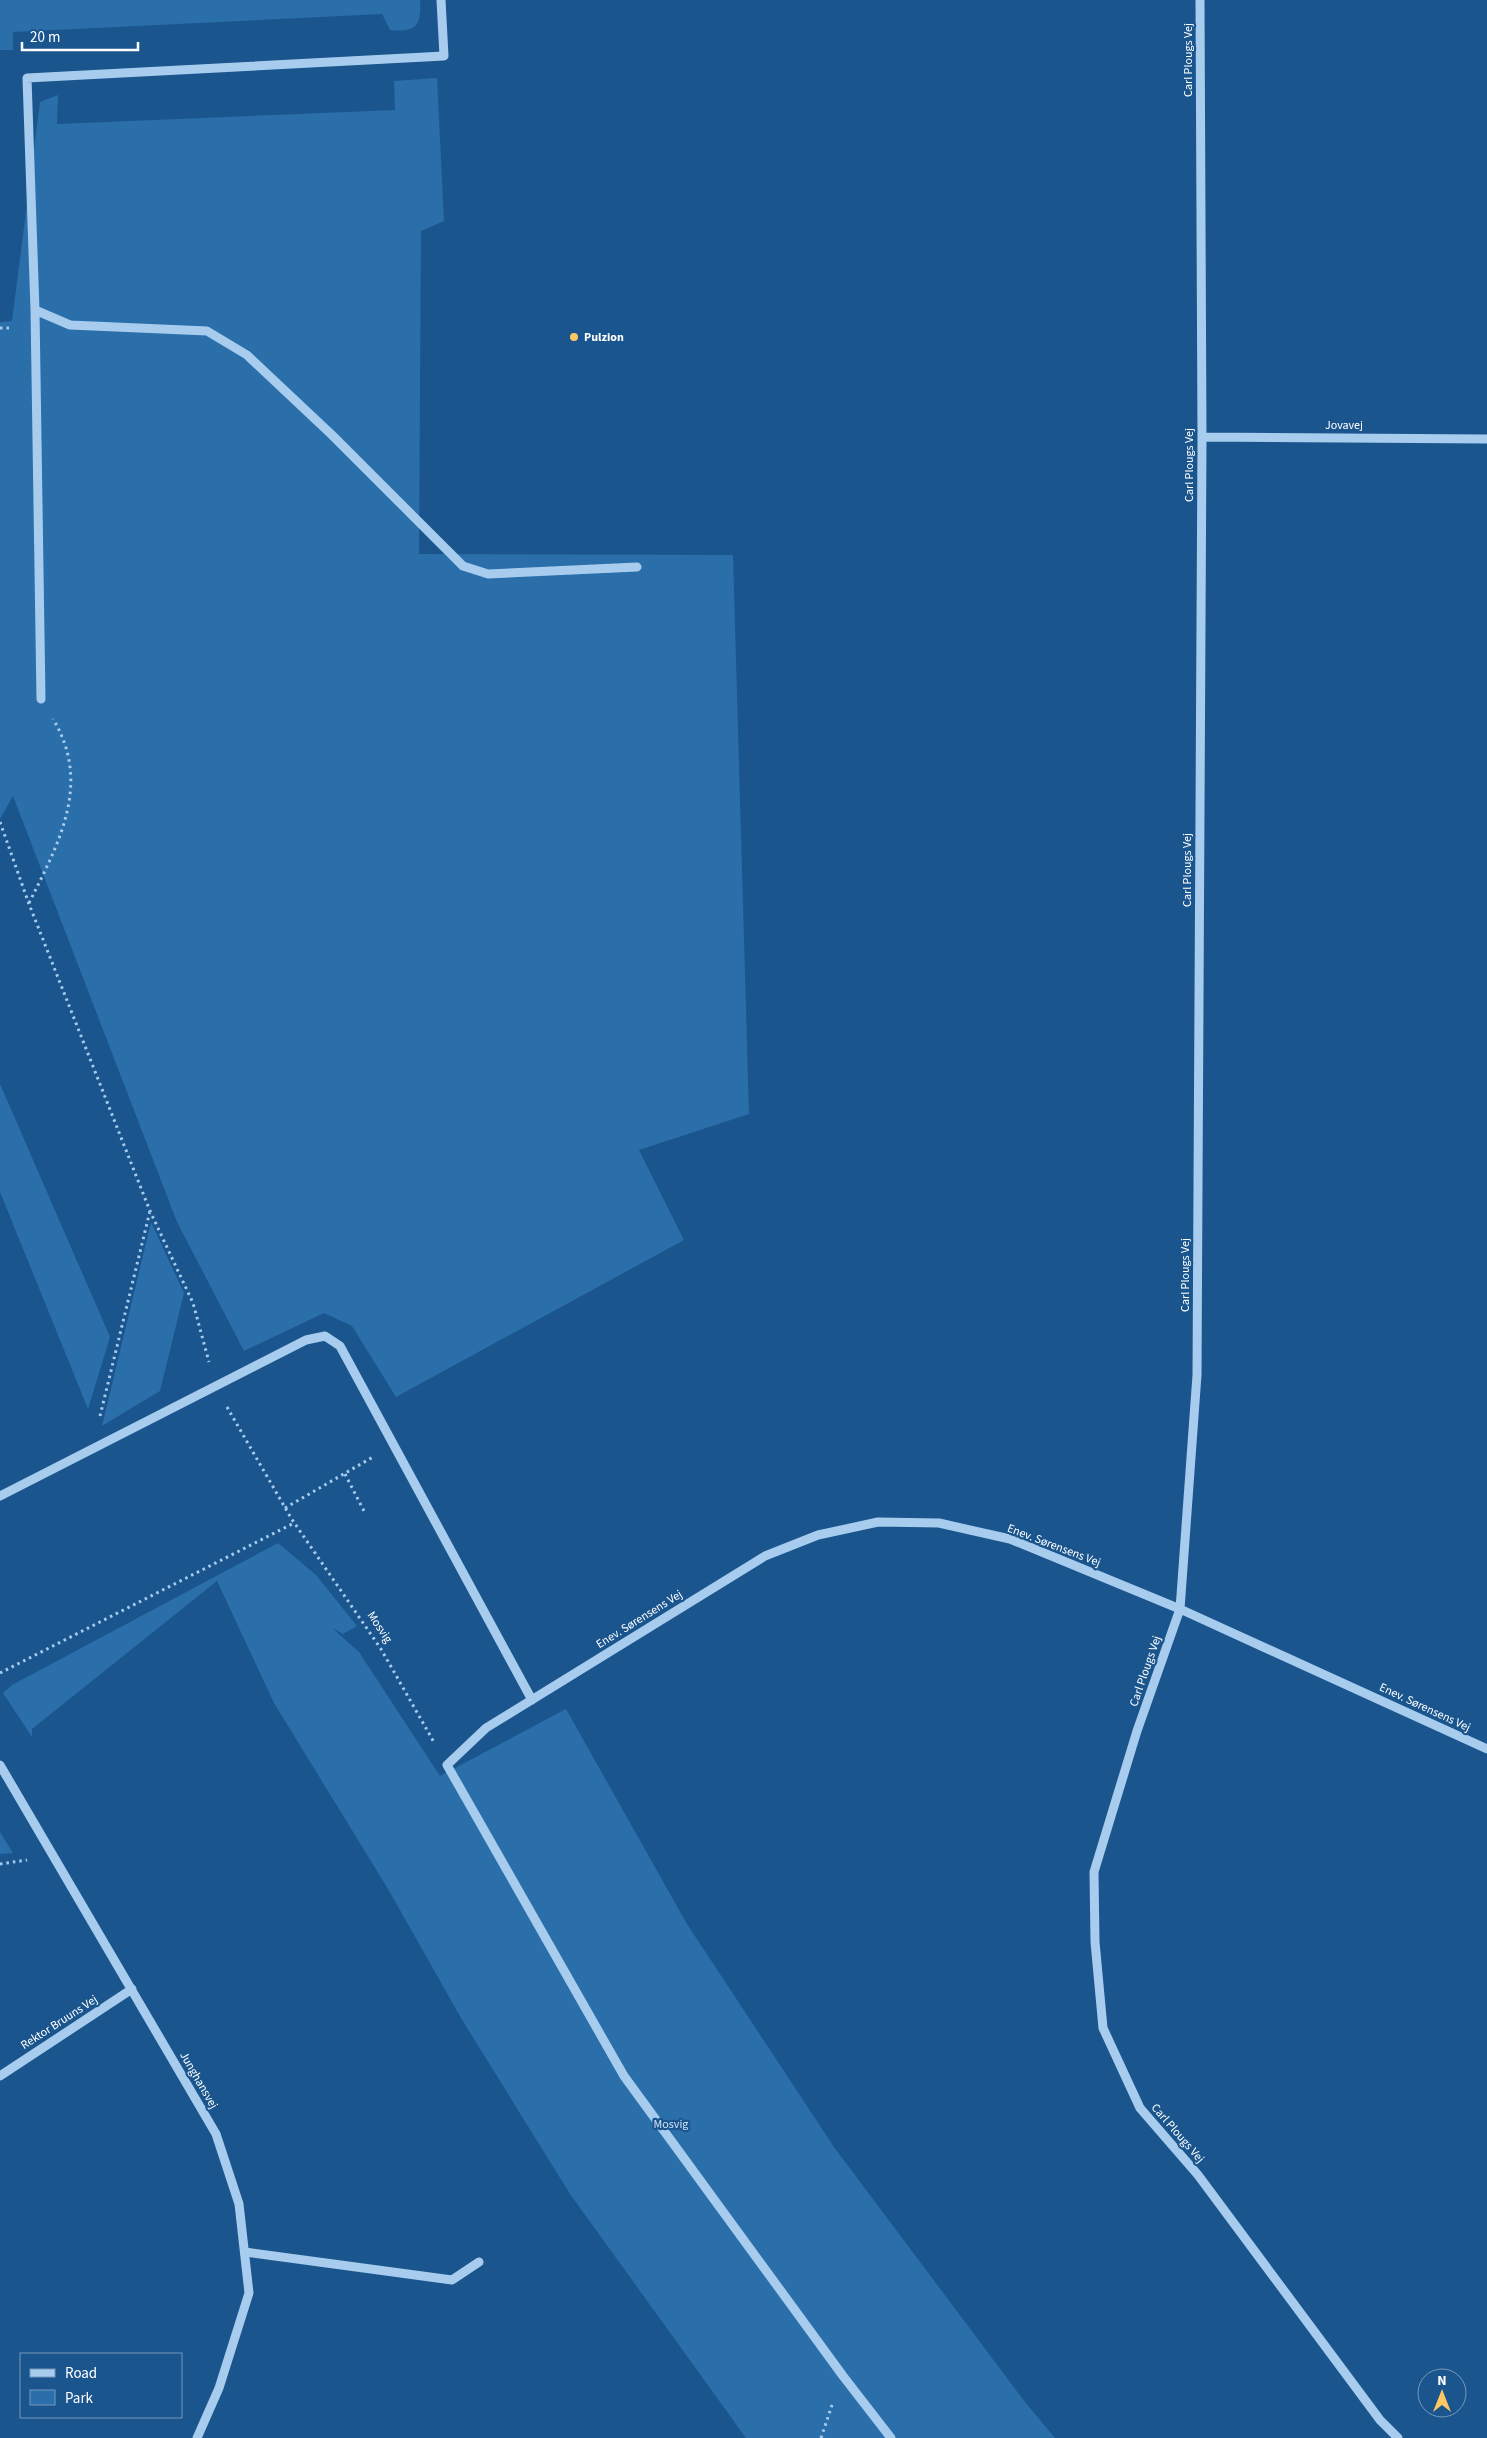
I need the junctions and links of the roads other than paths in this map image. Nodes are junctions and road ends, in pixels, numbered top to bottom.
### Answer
1 (441, 0) edge
2 (1200, 0) edge
3 (35, 310) junction
4 (1202, 437) junction
5 (1487, 439) edge
6 (637, 567) dead end
7 (41, 699) road end
8 (0, 1496) edge
9 (1180, 1609) junction
10 (532, 1700) junction
11 (1487, 1749) edge
12 (0, 1765) edge
13 (132, 1989) junction
14 (0, 2076) edge
15 (245, 2252) junction
16 (479, 2262) dead end
17 (197, 2438) edge
18 (891, 2438) edge
19 (1398, 2438) edge

1 - 3 street
2 - 4 street, Carl Plougs Vej
3 - 6 street
3 - 7 street
4 - 5 street, Jovavej
4 - 9 street, Carl Plougs Vej
8 - 10 street
9 - 10 street, Enev. Sørensens Vej
9 - 11 street, Enev. Sørensens Vej
9 - 19 street, Carl Plougs Vej
10 - 18 street, Enev. Sørensens Vej
12 - 13 street, Junghansvej
13 - 14 street, Rektor Bruuns Vej
13 - 15 street, Junghansvej
15 - 16 street
15 - 17 street, Junghansvej

